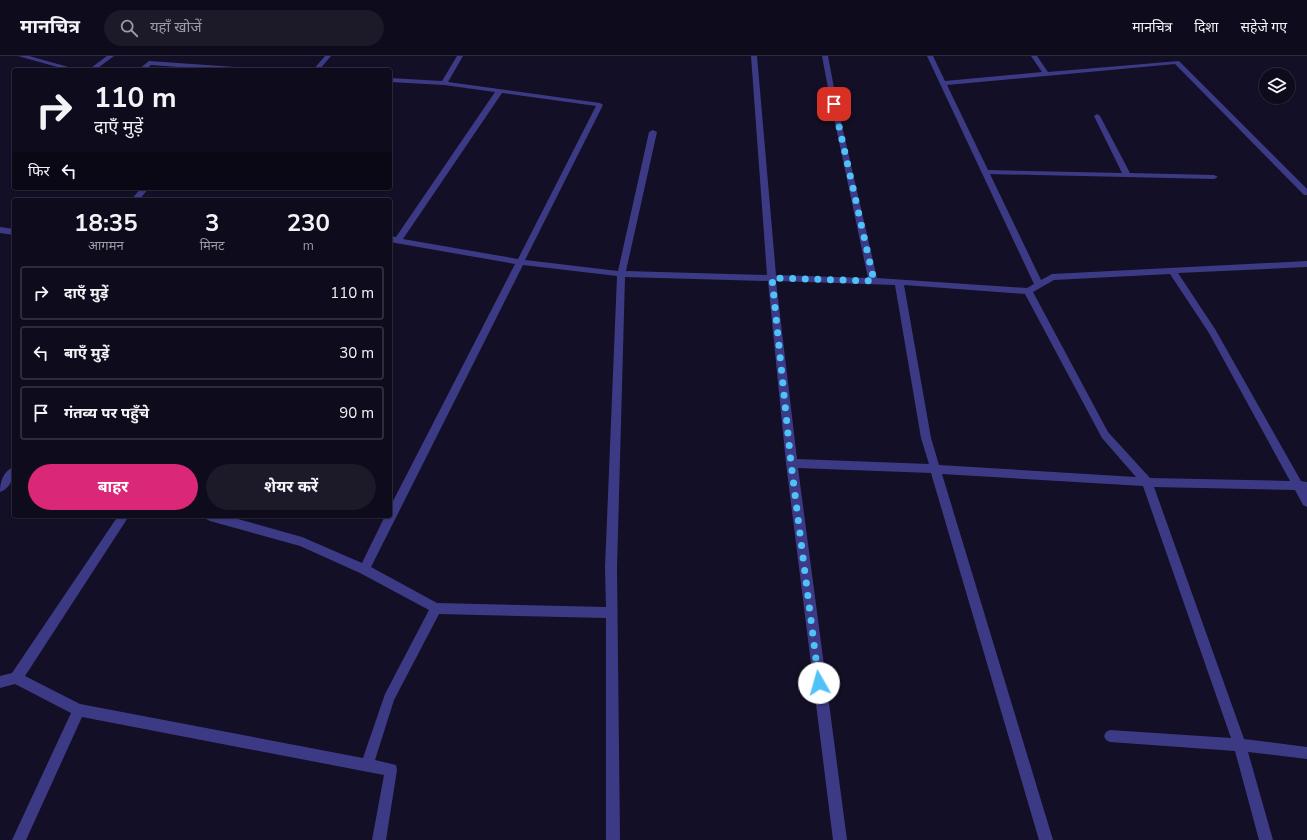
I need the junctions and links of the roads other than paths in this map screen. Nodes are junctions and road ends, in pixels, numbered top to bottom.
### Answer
1 (20, 56) edge
2 (111, 56) edge
3 (328, 56) edge
4 (460, 56) edge
5 (754, 56) edge
6 (825, 56) edge
7 (930, 56) edge
8 (1034, 56) edge
9 (1171, 56) edge
10 (1177, 62) junction
11 (68, 68) edge
12 (94, 68) edge
13 (144, 68) edge
14 (221, 68) edge
15 (318, 68) edge
16 (1046, 74) junction
17 (392, 80) edge
18 (444, 83) junction
19 (943, 83) junction
20 (499, 91) junction
21 (1097, 116) dead end
22 (653, 132) dead end
23 (985, 172) junction
24 (1127, 175) junction
25 (1214, 177) dead end
26 (143, 190) edge
27 (1307, 193) edge
28 (137, 198) edge
29 (0, 230) edge
30 (12, 232) edge
31 (394, 240) edge
32 (520, 262) junction
33 (1307, 264) edge
34 (1172, 271) junction
35 (621, 274) junction
36 (772, 278) junction
37 (874, 281) junction
38 (900, 282) junction
39 (1039, 285) junction
40 (1028, 292) junction
41 (791, 463) junction
42 (935, 469) junction
43 (12, 473) edge
44 (1147, 482) junction
45 (1302, 486) edge
46 (0, 488) edge
47 (1307, 502) edge
48 (392, 514) edge
49 (123, 518) edge
50 (217, 518) edge
51 (390, 518) edge
52 (364, 569) junction
53 (436, 608) junction
54 (611, 613) junction
55 (16, 678) junction
56 (0, 682) edge
57 (79, 710) junction
58 (1110, 736) dead end
59 (1240, 745) junction
60 (1307, 754) edge
61 (367, 765) junction
62 (19, 840) edge
63 (379, 840) edge
64 (613, 840) edge
65 (840, 840) edge
66 (1046, 840) edge
67 (1266, 840) edge

1 - 11 street
2 - 12 street
3 - 15 street
4 - 18 street
5 - 36 street
6 - 37 street
7 - 19 street
8 - 16 street
9 - 10 street
10 - 16 street
10 - 27 street
13 - 14 street
16 - 19 street
17 - 18 street
18 - 20 street
19 - 23 street
20 - 31 street
20 - 32 street
21 - 24 street
22 - 35 street
23 - 24 street
23 - 39 street
24 - 25 street
26 - 28 street
29 - 30 street
31 - 32 street
32 - 35 street
32 - 48 street
33 - 34 street
34 - 39 street
34 - 45 street
35 - 36 street
35 - 54 street
36 - 37 street
36 - 41 street
37 - 38 street
38 - 40 street
38 - 42 street
39 - 40 street
40 - 44 street
41 - 42 street
41 - 65 street
42 - 44 street
42 - 66 street
43 - 46 street
44 - 45 street
44 - 59 street
45 - 47 street
49 - 55 street
50 - 52 street
51 - 52 street
52 - 53 street
53 - 54 street
53 - 61 street
54 - 64 street
55 - 56 street
55 - 57 street
57 - 61 street
57 - 62 street
58 - 59 street
59 - 60 street
59 - 67 street
61 - 63 street

